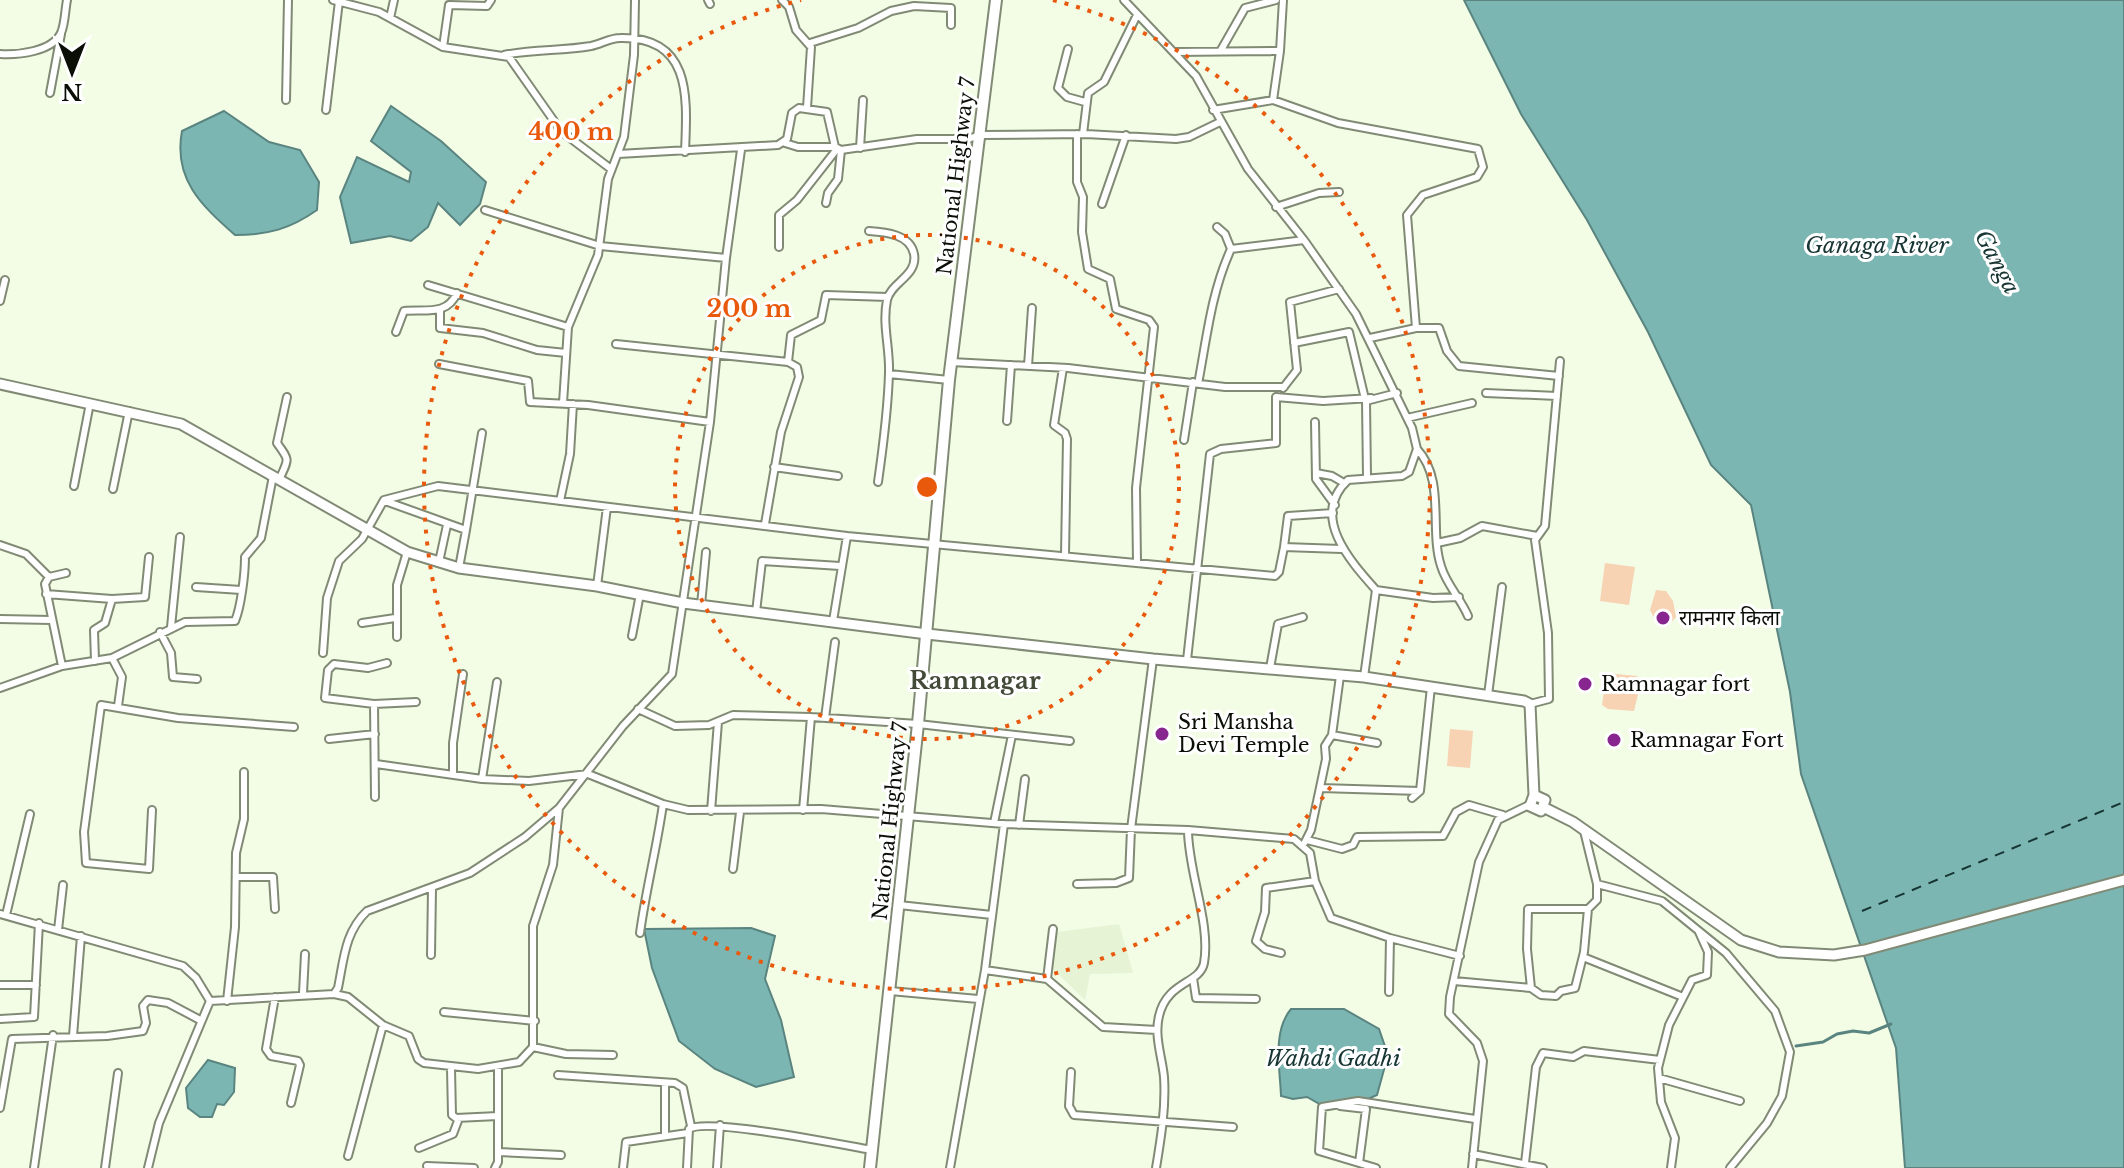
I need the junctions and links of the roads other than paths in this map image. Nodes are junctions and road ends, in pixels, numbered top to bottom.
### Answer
1 (67, 0) edge
2 (288, 0) edge
3 (336, 0) edge
4 (394, 0) edge
5 (491, 0) edge
6 (635, 0) edge
7 (782, 0) edge
8 (996, 0) edge
9 (1124, 0) edge
10 (1276, 0) edge
11 (1283, 0) edge
12 (928, 3) edge
13 (1137, 15) junction
14 (390, 18) junction
15 (951, 25) dead end
16 (61, 34) junction
17 (635, 39) junction
18 (810, 43) junction
19 (443, 47) junction
20 (1068, 49) dead end
21 (1221, 50) junction
22 (1280, 51) junction
23 (1175, 52) junction
24 (0, 54) edge
25 (504, 55) junction
26 (50, 93) dead end
27 (286, 100) dead end
28 (863, 100) dead end
29 (1273, 100) junction
30 (1085, 102) junction
31 (807, 108) junction
32 (326, 110) dead end
33 (1213, 110) junction
34 (1220, 122) junction
35 (1080, 134) junction
36 (980, 135) junction
37 (1126, 135) junction
38 (785, 143) junction
39 (860, 148) junction
40 (838, 149) junction
41 (741, 150) junction
42 (685, 152) junction
43 (618, 154) junction
44 (611, 169) junction
45 (1339, 192) dead end
46 (826, 203) dead end
47 (1102, 204) dead end
48 (1276, 207) junction
49 (485, 210) dead end
50 (1217, 227) dead end
51 (869, 231) dead end
52 (1304, 240) junction
53 (600, 246) junction
54 (779, 247) dead end
55 (1231, 249) junction
56 (726, 258) junction
57 (5, 280) dead end
58 (428, 285) dead end
59 (1339, 289) junction
60 (457, 293) junction
61 (888, 297) junction
62 (0, 301) edge
63 (1032, 308) dead end
64 (440, 310) junction
65 (568, 327) junction
66 (1416, 328) junction
67 (396, 332) dead end
68 (1370, 338) junction
69 (1294, 343) junction
70 (616, 344) dead end
71 (566, 353) junction
72 (717, 354) junction
73 (1560, 361) dead end
74 (788, 362) junction
75 (951, 362) junction
76 (439, 364) dead end
77 (1011, 365) junction
78 (1028, 366) junction
79 (1063, 368) junction
80 (889, 374) junction
81 (1150, 376) junction
82 (1559, 376) junction
83 (949, 380) junction
84 (1196, 383) junction
85 (0, 384) edge
86 (1284, 387) junction
87 (1397, 393) junction
88 (1486, 393) dead end
89 (1557, 396) junction
90 (287, 397) dead end
91 (1276, 397) junction
92 (1368, 398) junction
93 (90, 403) junction
94 (563, 403) junction
95 (1472, 403) dead end
96 (573, 404) junction
97 (129, 411) junction
98 (1407, 418) junction
99 (1007, 421) dead end
100 (710, 422) junction
101 (1315, 422) dead end
102 (482, 433) dead end
103 (1184, 440) dead end
104 (1417, 449) junction
105 (774, 467) junction
106 (1316, 473) junction
107 (838, 476) dead end
108 (1367, 477) junction
109 (276, 478) junction
110 (878, 482) dead end
111 (1344, 483) junction
112 (74, 486) dead end
113 (113, 489) dead end
114 (473, 489) junction
115 (384, 500) junction
116 (560, 501) junction
117 (607, 507) junction
118 (1334, 509) junction
119 (696, 515) junction
120 (765, 524) junction
121 (447, 525) junction
122 (466, 530) junction
123 (367, 531) junction
124 (847, 536) junction
125 (1537, 536) junction
126 (180, 537) dead end
127 (1437, 543) junction
128 (935, 544) junction
129 (0, 545) edge
130 (1284, 547) junction
131 (1341, 549) junction
132 (407, 552) junction
133 (706, 552) dead end
134 (1065, 555) junction
135 (149, 557) dead end
136 (439, 562) junction
137 (1137, 562) junction
138 (840, 566) junction
139 (459, 568) junction
140 (1196, 569) junction
141 (66, 573) dead end
142 (49, 577) junction
143 (597, 586) junction
144 (196, 587) dead end
145 (1502, 587) dead end
146 (241, 590) junction
147 (1376, 590) junction
148 (46, 594) junction
149 (640, 594) junction
150 (1460, 597) junction
151 (112, 599) junction
152 (683, 603) junction
153 (701, 605) junction
154 (756, 612) junction
155 (1468, 616) dead end
156 (1303, 617) dead end
157 (395, 618) junction
158 (0, 619) edge
159 (51, 620) junction
160 (833, 621) junction
161 (362, 623) dead end
162 (171, 627) junction
163 (160, 632) junction
164 (927, 634) junction
165 (632, 636) dead end
166 (397, 637) dead end
167 (835, 642) dead end
168 (323, 653) dead end
169 (112, 658) junction
170 (1153, 659) junction
171 (1187, 660) junction
172 (95, 661) junction
173 (387, 663) dead end
174 (62, 666) junction
175 (1270, 668) junction
176 (463, 674) dead end
177 (1340, 676) junction
178 (1364, 677) junction
179 (197, 679) dead end
180 (497, 682) dead end
181 (1431, 687) junction
182 (0, 688) edge
183 (1488, 695) junction
184 (416, 702) dead end
185 (374, 704) junction
186 (1530, 704) junction
187 (118, 706) junction
188 (638, 709) junction
189 (811, 717) junction
190 (825, 718) junction
191 (718, 722) junction
192 (918, 724) junction
193 (294, 727) dead end
194 (375, 734) junction
195 (1012, 735) junction
196 (1332, 735) junction
197 (329, 739) dead end
198 (1070, 741) dead end
199 (1377, 743) dead end
200 (376, 764) junction
201 (244, 772) dead end
202 (588, 774) junction
203 (453, 775) junction
204 (482, 779) junction
205 (1025, 779) dead end
206 (1320, 788) junction
207 (1420, 791) junction
208 (375, 797) dead end
209 (1412, 798) dead end
210 (1532, 800) junction
211 (663, 804) junction
212 (559, 808) junction
213 (152, 810) dead end
214 (803, 810) junction
215 (711, 811) junction
216 (740, 812) junction
217 (30, 814) dead end
218 (909, 814) junction
219 (1503, 815) junction
220 (994, 823) junction
221 (1004, 824) junction
222 (1019, 825) junction
223 (1131, 829) junction
224 (1188, 830) junction
225 (1584, 831) junction
226 (1305, 842) junction
227 (733, 869) dead end
228 (236, 877) junction
229 (2124, 880) edge
230 (1315, 881) junction
231 (1077, 884) dead end
232 (1597, 884) junction
233 (63, 885) dead end
234 (432, 889) junction
235 (899, 905) junction
236 (275, 909) dead end
237 (1588, 909) junction
238 (3, 915) edge
239 (992, 915) junction
240 (39, 923) junction
241 (1695, 927) junction
242 (1053, 929) dead end
243 (58, 930) junction
244 (640, 933) dead end
245 (81, 936) junction
246 (1390, 938) junction
247 (1281, 953) dead end
248 (305, 954) dead end
249 (431, 955) dead end
250 (1460, 956) junction
251 (1583, 957) junction
252 (985, 970) junction
253 (1193, 978) junction
254 (1047, 979) junction
255 (1454, 981) junction
256 (0, 985) edge
257 (36, 985) junction
258 (1531, 988) junction
259 (890, 991) junction
260 (1389, 992) dead end
261 (303, 993) junction
262 (334, 994) junction
263 (275, 997) junction
264 (1683, 997) junction
265 (978, 999) junction
266 (1256, 999) dead end
267 (210, 1001) junction
268 (227, 1001) junction
269 (444, 1012) dead end
270 (0, 1019) edge
271 (200, 1020) junction
272 (535, 1021) junction
273 (383, 1025) junction
274 (1157, 1030) junction
275 (53, 1035) junction
276 (73, 1036) junction
277 (533, 1047) junction
278 (613, 1055) dead end
279 (1660, 1060) junction
280 (498, 1066) junction
281 (451, 1069) junction
282 (1071, 1072) dead end
283 (118, 1073) dead end
284 (558, 1075) dead end
285 (1659, 1078) junction
286 (665, 1083) junction
287 (1740, 1101) dead end
288 (291, 1103) dead end
289 (1332, 1106) junction
290 (0, 1108) edge
291 (498, 1116) junction
292 (459, 1118) junction
293 (1475, 1119) junction
294 (1163, 1121) junction
295 (720, 1125) junction
296 (1233, 1127) dead end
297 (689, 1130) junction
298 (665, 1136) junction
299 (419, 1148) dead end
300 (872, 1150) junction
301 (498, 1152) junction
302 (1473, 1154) junction
303 (561, 1155) dead end
304 (348, 1156) dead end
305 (1359, 1163) junction
306 (1525, 1163) junction
307 (427, 1166) dead end
308 (34, 1168) edge
309 (105, 1168) edge
310 (148, 1168) edge
311 (474, 1168) edge
312 (495, 1168) edge
313 (623, 1168) edge
314 (687, 1168) edge
315 (717, 1168) edge
316 (870, 1168) edge
317 (950, 1168) edge
318 (1156, 1168) edge
319 (1376, 1168) edge
320 (1472, 1168) edge
321 (1540, 1168) edge
322 (1671, 1168) edge
323 (1730, 1168) edge

1 - 16 street
2 - 27 street
3 - 14 street
3 - 32 street
4 - 14 street
5 - 19 street
6 - 17 street
7 - 18 street
8 - 36 main road, National Highway 7
9 - 13 street
10 - 21 street
11 - 22 street
12 - 15 street
12 - 18 street
13 - 23 street
13 - 30 street
14 - 19 street
16 - 24 street
16 - 26 street
17 - 25 street
17 - 42 street
17 - 43 street
18 - 31 street
19 - 25 street
20 - 30 street
21 - 22 street
21 - 23 street
22 - 29 street
23 - 33 street
25 - 44 street
28 - 39 street
29 - 33 street
29 - 66 street
30 - 35 street
31 - 38 street
31 - 40 street
33 - 34 street
34 - 37 street
34 - 48 street
35 - 36 street
35 - 37 street
35 - 81 street
36 - 39 street
36 - 75 main road, National Highway 7
37 - 47 street
38 - 40 street
38 - 41 street
39 - 40 street
40 - 46 street
40 - 54 street
41 - 42 street
41 - 56 street
42 - 43 street
43 - 44 street
44 - 53 street
45 - 48 street
48 - 52 street
49 - 53 street
50 - 55 street
51 - 61 street
52 - 55 street
52 - 59 street
53 - 56 street
53 - 65 street
55 - 84 street
56 - 72 street
57 - 62 street
58 - 60 street
59 - 68 street
59 - 69 street
60 - 64 street
60 - 65 street
61 - 74 street
61 - 80 street
63 - 78 street
64 - 67 street
64 - 71 street
65 - 71 street
66 - 68 street
66 - 82 street
68 - 87 street
69 - 86 street
69 - 92 street
70 - 72 street
71 - 94 street
72 - 74 street
72 - 100 street
73 - 82 street
74 - 105 street
75 - 77 street
75 - 83 main road, National Highway 7
76 - 94 street
77 - 78 street
77 - 99 street
78 - 79 street
79 - 81 street
79 - 134 street
80 - 83 street
80 - 110 street
81 - 84 street
81 - 137 street
82 - 89 street
83 - 128 main road, National Highway 7
84 - 86 street
84 - 103 street
85 - 93 main road
86 - 91 street
87 - 92 street
87 - 98 street
88 - 89 street
89 - 125 street
90 - 109 street
91 - 92 street
91 - 140 street
92 - 108 street
93 - 97 main road
93 - 112 street
94 - 96 street
95 - 98 street
96 - 100 street
96 - 116 street
97 - 109 main road
97 - 113 street
98 - 104 street
100 - 119 street
101 - 106 street
102 - 114 street
104 - 108 street
104 - 127 street
105 - 107 street
105 - 120 street
106 - 111 street
106 - 118 street
108 - 111 street
109 - 123 main road
109 - 146 street
111 - 118 street
114 - 115 street
114 - 116 street
114 - 122 street
115 - 121 street
115 - 123 street
116 - 117 street
117 - 119 street
117 - 143 street
118 - 130 street
118 - 131 street
119 - 120 street
119 - 152 street
120 - 124 street
121 - 122 street
121 - 136 street
122 - 139 street
123 - 132 main road
123 - 168 street
124 - 128 street
124 - 138 street
125 - 127 street
125 - 186 street
126 - 162 street
127 - 150 street
128 - 134 street
128 - 164 main road, National Highway 7
129 - 142 street
130 - 131 street
130 - 140 street
131 - 147 street
132 - 136 main road
132 - 157 street
133 - 153 street
134 - 137 street
135 - 151 street
136 - 139 main road
137 - 140 street
138 - 154 street
138 - 160 street
139 - 143 main road
140 - 171 street
141 - 142 street
142 - 148 street
143 - 149 main road
144 - 146 street
145 - 183 street
146 - 162 street
147 - 150 street
147 - 178 street
148 - 151 street
148 - 159 street
149 - 152 main road
149 - 165 street
150 - 155 street
151 - 172 street
152 - 153 main road
152 - 188 street
153 - 154 main road
154 - 160 main road
156 - 175 street
157 - 161 street
157 - 166 street
158 - 159 street
159 - 174 street
160 - 164 main road
162 - 163 street
163 - 169 street
163 - 179 street
164 - 170 main road
164 - 192 main road, National Highway 7
167 - 190 street
169 - 172 street
169 - 187 street
170 - 171 main road
170 - 223 street
171 - 175 main road
172 - 174 street
173 - 185 street
174 - 182 street
175 - 177 main road
176 - 203 street
177 - 178 main road
177 - 196 street
178 - 181 main road
180 - 204 street
181 - 183 main road
181 - 207 street
183 - 186 main road
184 - 185 street
185 - 194 street
186 - 210 main road
187 - 193 street
187 - 213 street
188 - 191 street
188 - 202 street
189 - 190 street
189 - 191 street
189 - 214 street
190 - 192 street
191 - 215 street
192 - 195 street
192 - 218 main road, National Highway 7
194 - 197 street
194 - 200 street
195 - 198 street
195 - 220 street
196 - 199 street
196 - 206 street
200 - 203 street
200 - 208 street
201 - 228 street
202 - 204 street
202 - 211 street
202 - 212 street
203 - 204 street
205 - 222 street
206 - 207 street
206 - 226 street
207 - 209 street
210 - 219 street
210 - 225 main road
211 - 215 street
211 - 244 street
212 - 234 street
212 - 272 street
214 - 216 street
214 - 218 street
215 - 216 street
216 - 227 street
217 - 238 street
218 - 220 street
218 - 235 main road, National Highway 7
219 - 226 street
219 - 250 street
220 - 221 street
221 - 222 street
221 - 239 street
222 - 223 street
223 - 224 street
223 - 231 street
224 - 226 street
224 - 253 street
225 - 229 main road
225 - 232 street
226 - 230 street
228 - 236 street
228 - 268 street
230 - 246 street
230 - 247 street
232 - 237 street
232 - 241 street
233 - 243 street
234 - 249 street
234 - 262 street
235 - 239 street
235 - 259 main road, National Highway 7
237 - 251 street
237 - 258 street
238 - 240 street
239 - 252 street
240 - 243 street
240 - 257 street
241 - 264 street
241 - 323 street
242 - 254 street
243 - 245 street
245 - 267 street
245 - 276 street
246 - 250 street
246 - 260 street
248 - 261 street
250 - 255 street
251 - 258 street
251 - 264 street
252 - 254 street
252 - 265 street
253 - 266 street
253 - 274 street
254 - 274 street
255 - 258 street
255 - 293 street
256 - 257 street
257 - 270 street
259 - 265 street
259 - 300 main road, National Highway 7
261 - 262 street
261 - 263 street
262 - 273 street
263 - 268 street
263 - 288 street
264 - 279 street
265 - 317 street
267 - 268 street
267 - 271 street
269 - 272 street
271 - 276 street
271 - 310 street
272 - 277 street
273 - 281 street
273 - 304 street
274 - 294 street
275 - 276 street
275 - 290 street
275 - 308 street
277 - 278 street
277 - 280 street
279 - 285 street
279 - 306 street
280 - 281 street
280 - 291 street
281 - 292 street
282 - 294 street
283 - 309 street
284 - 286 street
285 - 287 street
285 - 322 street
286 - 297 street
286 - 298 street
289 - 293 street
289 - 305 street
289 - 305 street
291 - 292 street
291 - 301 street
292 - 299 street
293 - 302 street
294 - 296 street
294 - 318 street
295 - 297 street
295 - 300 street
295 - 315 street
297 - 298 street
297 - 314 street
298 - 313 street
300 - 316 main road, National Highway 7
301 - 303 street
301 - 312 street
302 - 306 street
302 - 320 street
305 - 319 street
306 - 321 street
307 - 311 street

